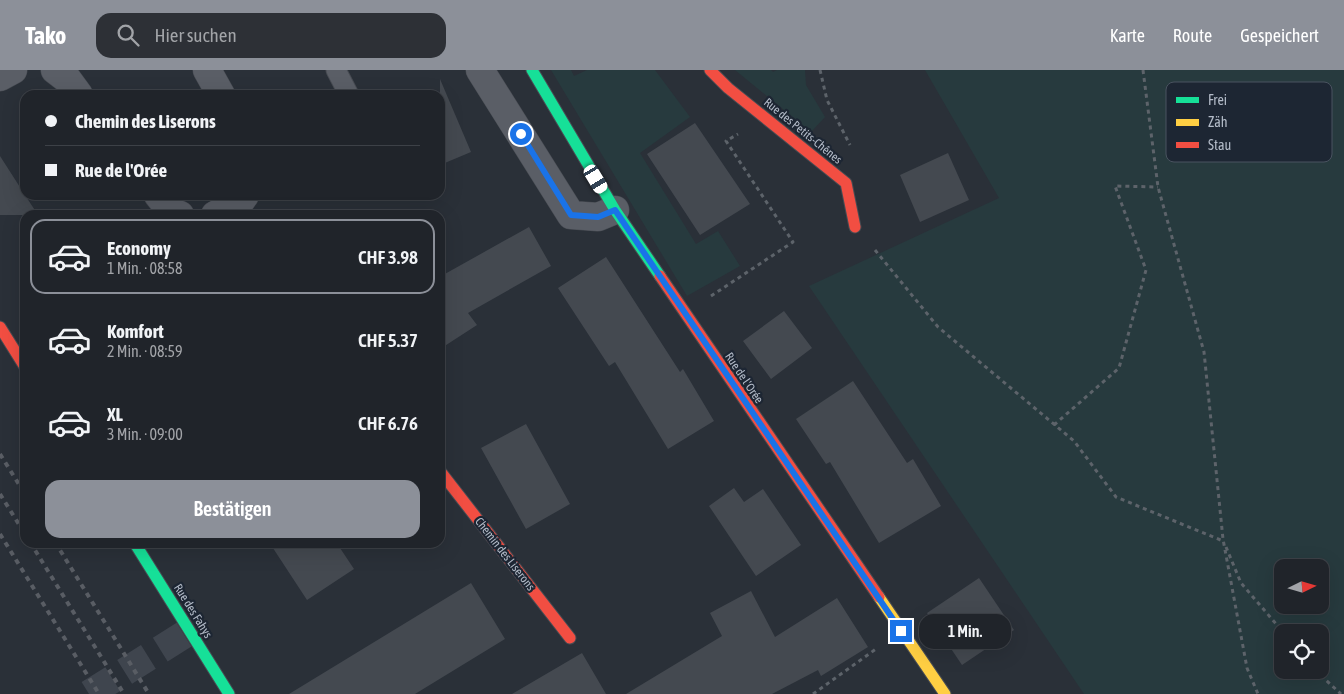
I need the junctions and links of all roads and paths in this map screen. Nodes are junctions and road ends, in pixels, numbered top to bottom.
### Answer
1 (13, 70) edge
2 (55, 70) edge
3 (207, 70) edge
4 (336, 70) edge
5 (480, 70) edge
6 (532, 70) edge
7 (710, 70) edge
8 (820, 70) edge
9 (1143, 70) edge
10 (0, 77) edge
11 (76, 90) edge
12 (218, 90) edge
13 (346, 90) edge
14 (742, 132) dead end
15 (846, 183) junction
16 (1158, 187) junction
17 (162, 200) edge
18 (245, 204) edge
19 (170, 210) edge
20 (229, 210) edge
21 (615, 210) junction
22 (855, 227) joint
23 (684, 314) junction
24 (0, 327) edge
25 (20, 359) edge
26 (1054, 425) junction
27 (445, 477) edge
28 (1223, 539) junction
29 (138, 548) edge
30 (1276, 624) edge
31 (570, 638) dead end
32 (882, 646) dead end
33 (1325, 679) edge
34 (229, 694) edge
35 (813, 694) edge
36 (945, 694) edge
37 (1258, 694) edge
38 (1341, 694) edge

1 - 10 street
2 - 11 street
3 - 12 street
4 - 13 lane
5 - 21 street
6 - 21 street, Rue de l'Orée
7 - 15 street, Rue des Petits-Chênes
8 - 15 path
9 - 16 path
14 - 23 path
15 - 22 street
16 - 26 path
16 - 28 path
17 - 19 street
18 - 20 street
21 - 23 street, Rue de l'Orée
22 - 26 path
23 - 36 street, Rue de l'Orée
24 - 25 street
26 - 28 path
27 - 31 street, Chemin des Liserons
28 - 30 path
28 - 37 path
29 - 34 street, Rue des Fahys
32 - 35 path
33 - 38 path

